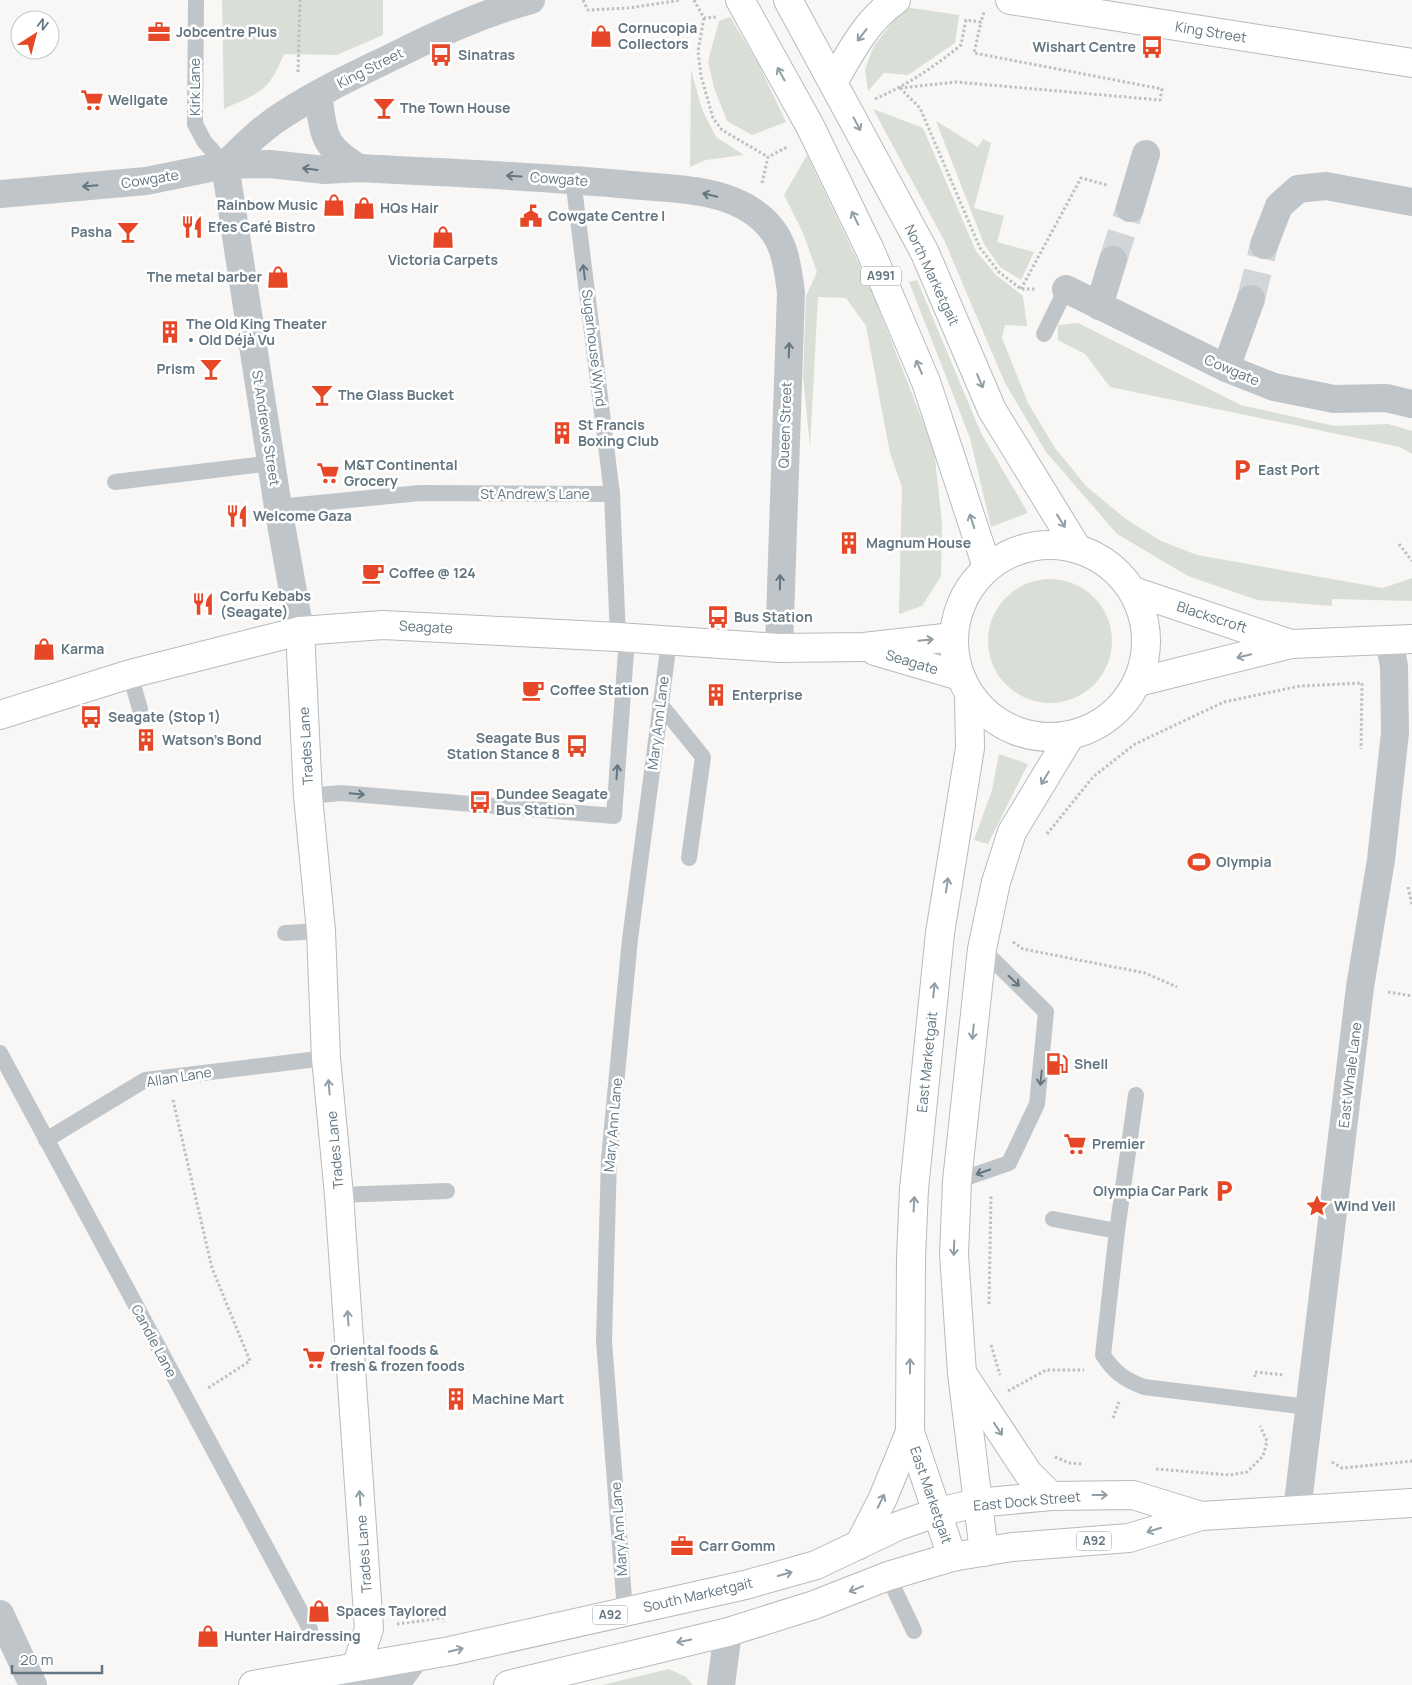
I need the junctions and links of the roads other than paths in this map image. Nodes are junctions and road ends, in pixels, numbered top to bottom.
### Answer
1 (196, 0) edge
2 (788, 0) edge
3 (896, 0) edge
4 (522, 1) edge
5 (998, 4) edge
6 (732, 8) edge
7 (1412, 63) edge
8 (834, 81) junction
9 (318, 94) junction
10 (1146, 154) dead end
11 (225, 165) junction
12 (358, 168) junction
13 (573, 179) junction
14 (0, 194) edge
15 (1132, 200) tunnel mouth
16 (1412, 202) edge
17 (755, 213) joint
18 (1264, 245) tunnel mouth
19 (1113, 260) tunnel mouth
20 (1066, 289) joint
21 (1251, 299) tunnel mouth
22 (1099, 306) junction
23 (1044, 334) dead end
24 (1226, 368) junction
25 (1412, 404) edge
26 (272, 462) junction
27 (115, 482) dead end
28 (612, 494) junction
29 (278, 507) junction
30 (1077, 548) junction
31 (987, 567) junction
32 (1133, 591) junction
33 (300, 631) junction
34 (623, 637) junction
35 (953, 637) junction
36 (1401, 639) edge
37 (668, 642) junction
38 (1291, 644) junction
39 (864, 647) junction
40 (779, 648) junction
41 (130, 674) junction
42 (1138, 682) junction
43 (964, 686) junction
44 (660, 704) junction
45 (140, 709) dead end
46 (0, 714) edge
47 (1070, 736) junction
48 (308, 796) junction
49 (689, 858) dead end
50 (320, 931) junction
51 (285, 933) dead end
52 (982, 949) junction
53 (326, 1058) junction
54 (2, 1062) edge
55 (1136, 1095) dead end
56 (46, 1140) junction
57 (957, 1181) junction
58 (447, 1191) dead end
59 (339, 1195) junction
60 (1053, 1219) dead end
61 (1117, 1231) junction
62 (962, 1373) junction
63 (1308, 1408) junction
64 (910, 1432) junction
65 (1051, 1496) junction
66 (977, 1503) junction
67 (1412, 1503) edge
68 (1297, 1511) junction
69 (938, 1512) junction
70 (1200, 1516) junction
71 (859, 1545) junction
72 (984, 1552) junction
73 (952, 1557) junction
74 (888, 1576) junction
75 (625, 1611) junction
76 (0, 1614) edge
77 (310, 1629) dead end
78 (914, 1631) dead end
79 (728, 1632) junction
80 (415, 1658) junction
81 (356, 1667) junction
82 (326, 1673) junction
83 (32, 1685) edge
84 (253, 1685) edge
85 (376, 1685) edge
86 (395, 1685) edge
87 (508, 1685) edge
88 (721, 1685) edge

1 - 11 lane, Kirk Lane
2 - 8 main road, North Marketgait
3 -> 8 main road
4 - 9 street, King Street
5 - 7 main road, King Street
31 -> 6 main road, A991
8 -> 30 main road, North Marketgait
9 - 11 street, King Street
9 - 12 street
10 - 15 street
12 -> 11 street, Cowgate
11 -> 14 street, Cowgate
11 - 26 street, St Andrews Street
13 -> 12 street, Cowgate
17 -> 13 street, Cowgate
28 -> 13 lane, Sugarhouse Wynd
16 - 18 street
40 -> 17 street, Queen Street
19 - 22 street
20 - 22 street, Cowgate
20 - 23 lane
21 - 24 street
22 - 24 street, Cowgate
24 - 25 street, Cowgate
26 - 27 lane
26 - 29 street, St Andrews Street
28 - 29 lane, St Andrew's Lane
28 - 34 lane, Sugarhouse Wynd
29 - 33 street, St Andrews Street
30 - 31 main road, East Marketgait
30 - 32 main road, East Marketgait
31 - 35 main road, East Marketgait
32 - 38 main road, Blackscroft
32 - 42 main road, East Marketgait
33 - 34 main road, Seagate
33 - 41 main road, Seagate
33 - 48 main road, Trades Lane
34 - 37 main road, Seagate
48 -> 34 lane, Sugarhouse Wynd
39 -> 35 main road, Seagate
35 - 43 main road, East Marketgait
36 - 38 main road, Blackscroft
36 - 63 street, East Whale Lane
37 - 40 main road, Seagate
37 - 44 lane, Mary Ann Lane
38 -> 42 main road, Blackscroft
39 - 40 main road, Seagate
39 - 43 main road, Seagate
41 - 45 lane
41 - 46 main road, Seagate
42 - 47 main road, East Marketgait
43 - 47 main road
64 -> 43 main road, East Marketgait
44 - 49 lane
44 - 75 lane, Mary Ann Lane
47 -> 52 main road
48 - 50 main road, Trades Lane
50 - 51 lane
50 - 53 main road, Trades Lane
52 -> 57 main road
52 -> 57 lane
53 - 56 lane, Allan Lane
59 -> 53 main road, Trades Lane
54 - 56 lane, Candle Lane
55 - 61 lane
56 - 77 lane, Candle Lane
57 -> 62 main road
58 - 59 lane
81 -> 59 main road, Trades Lane
60 - 61 lane
61 - 63 lane
62 -> 65 main road
62 - 66 main road
63 - 68 street, East Whale Lane
64 - 69 main road, East Marketgait
71 -> 64 main road, East Marketgait
65 - 66 main road, East Dock Street / A92
65 -> 70 main road, East Dock Street / A92
66 - 69 main road, East Dock Street / A92
66 - 72 main road
67 - 68 main road, East Dock Street / A92
68 - 70 main road, East Dock Street / A92
69 - 71 main road, East Dock Street / A92
69 - 73 main road, East Marketgait
70 -> 72 main road, East Dock Street / A92
75 -> 71 main road, South Marketgait / A92
72 - 73 main road, East Dock Street / A92
73 - 74 main road, A92
74 - 78 lane
74 -> 79 main road, A92
80 -> 75 main road, South Marketgait / A92
76 - 83 street
79 -> 87 main road, A92
79 - 88 street
80 - 81 main road, South Marketgait / A92
80 - 86 street
81 - 82 main road, A92
82 - 84 main road, A92
82 - 85 street

